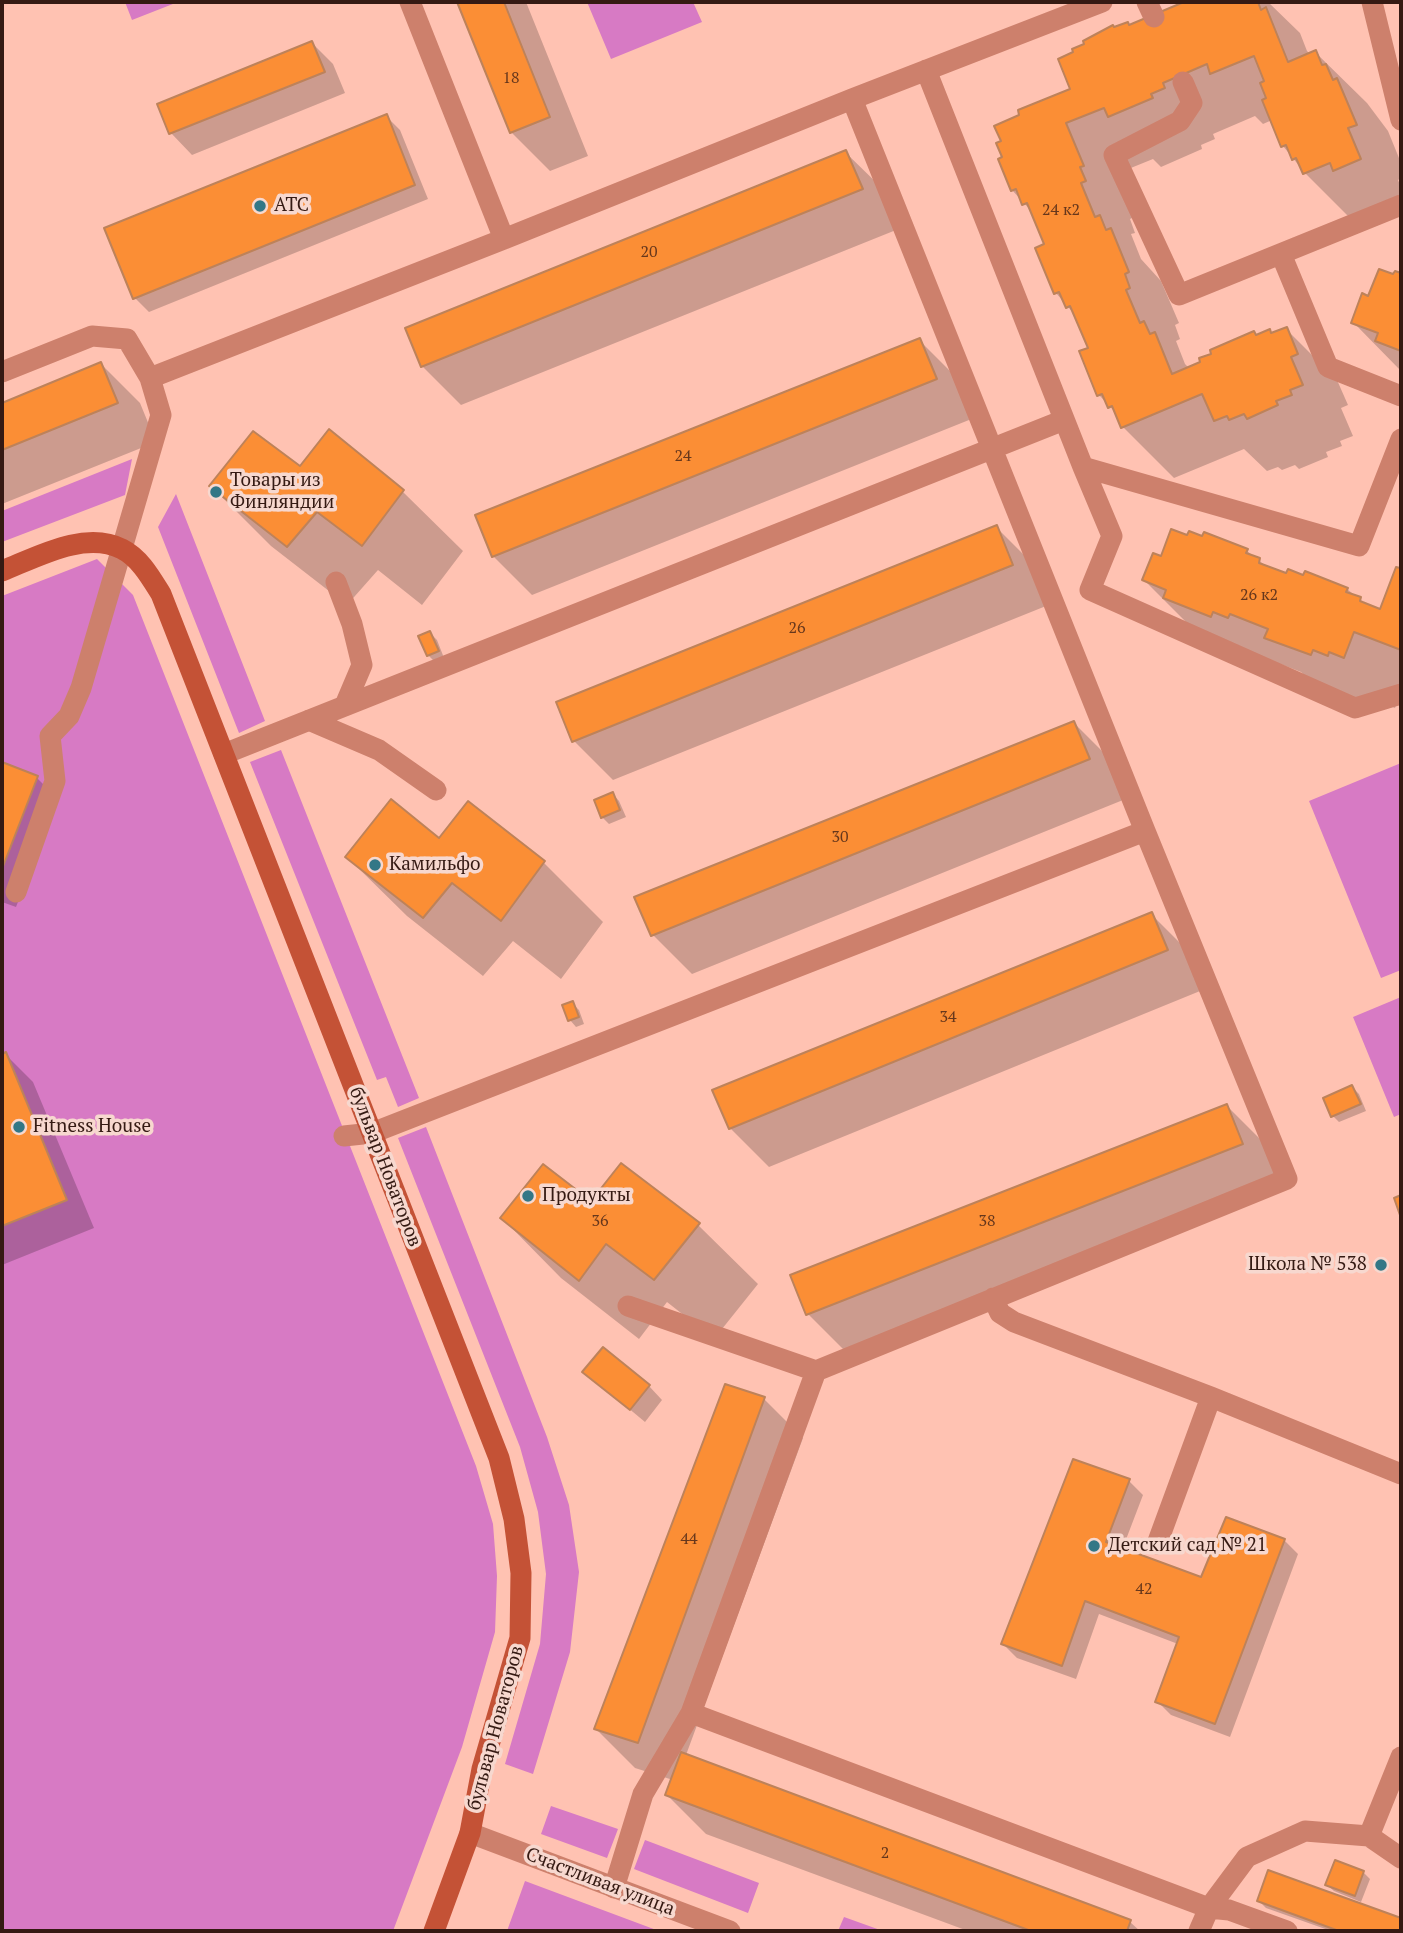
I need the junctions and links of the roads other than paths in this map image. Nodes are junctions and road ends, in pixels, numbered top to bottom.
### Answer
1 (410, 2) edge
2 (1102, 2) edge
3 (1372, 2) edge
4 (926, 70) junction
5 (1183, 82) dead end
6 (852, 99) junction
7 (1401, 120) edge
8 (1401, 205) edge
9 (504, 239) junction
10 (1281, 254) junction
11 (2, 372) edge
12 (150, 378) junction
13 (1401, 396) edge
14 (1064, 420) junction
15 (1401, 439) edge
16 (993, 448) junction
17 (1083, 467) junction
18 (122, 549) junction
19 (2, 570) edge
20 (336, 582) dead end
21 (1401, 694) edge
22 (345, 705) junction
23 (309, 720) junction
24 (224, 754) junction
25 (436, 790) dead end
26 (1145, 831) junction
27 (16, 892) dead end
28 (372, 1133) junction
29 (344, 1136) dead end
30 (993, 1298) junction
31 (628, 1306) dead end
32 (816, 1371) junction
33 (1211, 1397) junction
34 (1401, 1474) edge
35 (1157, 1544) dead end
36 (691, 1713) junction
37 (1401, 1757) edge
38 (470, 1833) junction
39 (1369, 1836) junction
40 (1401, 1858) edge
41 (614, 1888) junction
42 (1209, 1908) junction
43 (434, 1931) edge
44 (730, 1931) edge
45 (1199, 1931) edge
46 (1287, 1931) edge

1 - 9 street
2 - 4 street
3 - 7 street
4 - 6 street
4 - 14 street
5 - 10 street
6 - 9 street
6 - 16 street
8 - 10 street
9 - 12 street
10 - 13 street
11 - 12 street
12 - 18 street
14 - 16 street
14 - 17 street
15 - 17 street
16 - 22 street
16 - 26 street
17 - 21 street
18 - 19 street
18 - 24 street, бульвар Новаторов
18 - 27 street
20 - 22 street
22 - 23 street
23 - 24 street
23 - 25 street
24 - 28 street, бульвар Новаторов
26 - 28 street
26 - 30 street
28 - 29 street
28 - 38 street, бульвар Новаторов
30 - 32 street
30 - 33 street
31 - 32 street
32 - 36 street
33 - 34 street
33 - 35 street
36 - 41 street
36 - 42 street
37 - 39 street
38 - 41 street, Счастливая улица
38 - 43 street, бульвар Новаторов
39 - 40 street
39 - 42 street
41 - 44 street, Счастливая улица
42 - 45 street
42 - 46 street

